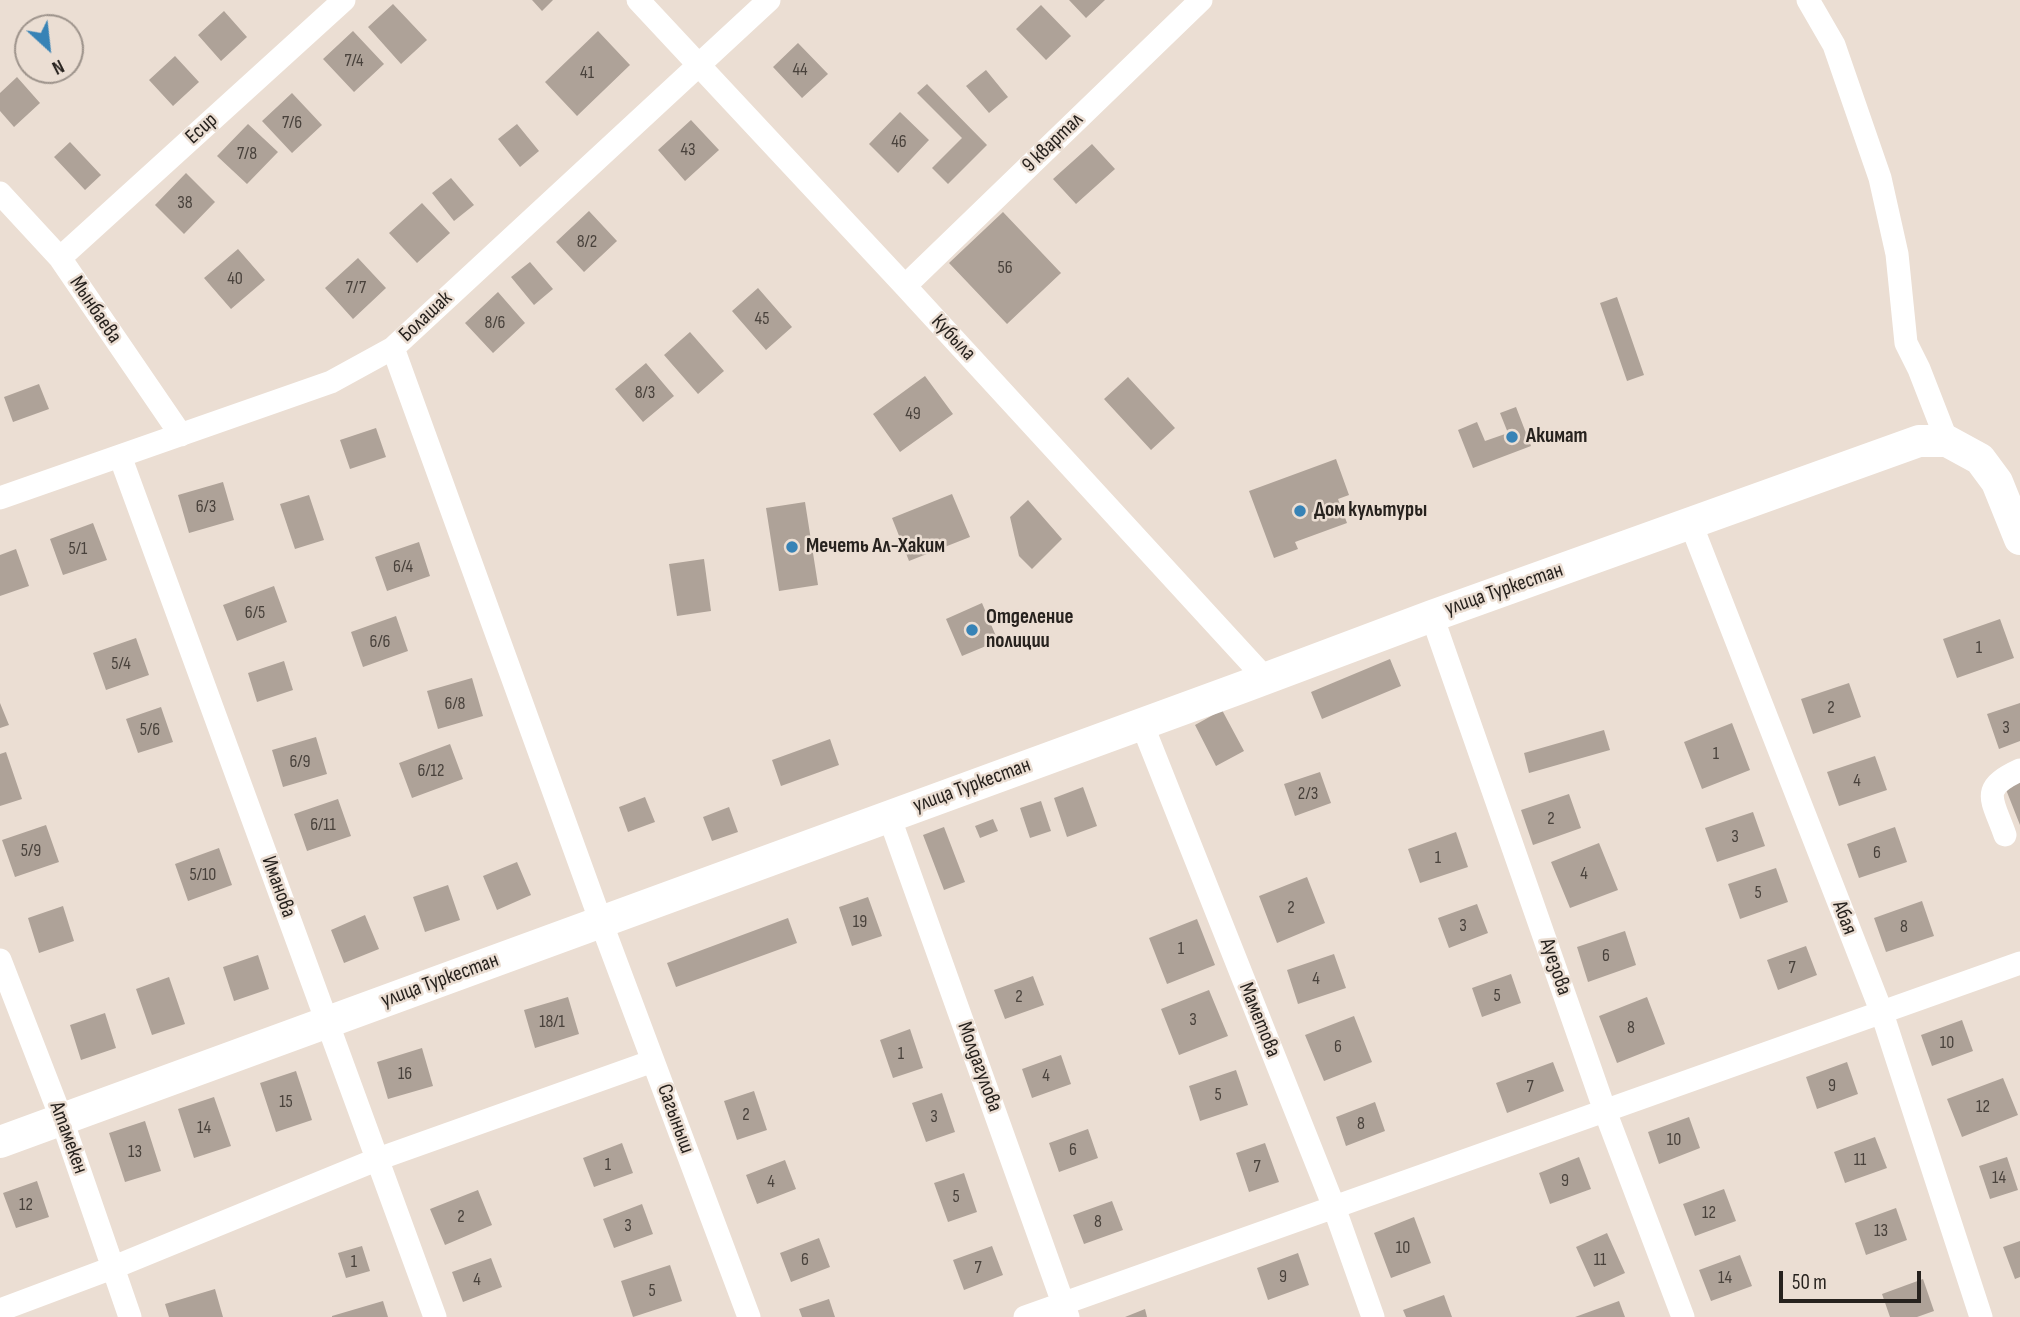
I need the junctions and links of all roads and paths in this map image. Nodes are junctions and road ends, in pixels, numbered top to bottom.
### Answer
1 (344, 0) edge
2 (639, 0) edge
3 (769, 0) edge
4 (1201, 0) edge
5 (1808, 0) edge
6 (700, 66) junction
7 (0, 193) edge
8 (60, 258) junction
9 (905, 286) junction
10 (393, 348) junction
11 (181, 435) junction
12 (1947, 441) junction
13 (120, 456) junction
14 (0, 498) edge
15 (1691, 524) junction
16 (2020, 539) edge
17 (1432, 616) junction
18 (1266, 679) junction
19 (1142, 724) junction
20 (2020, 770) edge
21 (889, 816) junction
22 (2005, 835) dead end
23 (601, 922) junction
24 (0, 960) edge
25 (2020, 964) edge
26 (1881, 1013) junction
27 (328, 1022) junction
28 (653, 1062) junction
29 (1605, 1111) junction
30 (62, 1119) junction
31 (0, 1142) edge
32 (378, 1159) junction
33 (1334, 1207) junction
34 (112, 1268) junction
35 (0, 1310) edge
36 (1065, 1310) edge
37 (130, 1317) edge
38 (435, 1317) edge
39 (749, 1317) edge
40 (1025, 1317) edge
41 (1373, 1317) edge
42 (1683, 1317) edge
43 (1981, 1317) edge

1 - 8 street, Есир
2 - 6 street, Кубыла
3 - 6 street, Болашак
4 - 9 street, 9 квартал
5 - 12 street
6 - 9 street, Кубыла
6 - 10 street, Болашак
7 - 8 street, Мынбаева
8 - 11 street, Мынбаева
9 - 18 street, Кубыла
10 - 11 street, Болашак
10 - 23 street, Сагыныш
11 - 13 street, Болашак
12 - 15 street, улица Туркестан
12 - 16 street
13 - 14 street, Болашак
13 - 27 street, Иманова
15 - 17 street, улица Туркестан
15 - 26 street, Абая
17 - 18 street, улица Туркестан
17 - 29 street, Ауезова
18 - 19 street, улица Туркестан
19 - 21 street, улица Туркестан
19 - 33 street, Маметова
20 - 22 street
21 - 23 street, улица Туркестан
21 - 36 street, Молдагулова
23 - 27 street, улица Туркестан
23 - 28 street, Сагыныш
24 - 30 street, Атамекен
25 - 26 street
26 - 29 street
26 - 43 street, Абая
27 - 30 street, улица Туркестан
27 - 32 street, Иманова
28 - 32 street
28 - 39 street, Сагыныш
29 - 33 street
29 - 42 street, Ауезова
30 - 31 street, улица Туркестан
30 - 34 street, Атамекен
32 - 34 street
32 - 38 street, Иманова
33 - 36 street
33 - 41 street, Маметова
34 - 35 street
34 - 37 street, Атамекен
36 - 40 street

